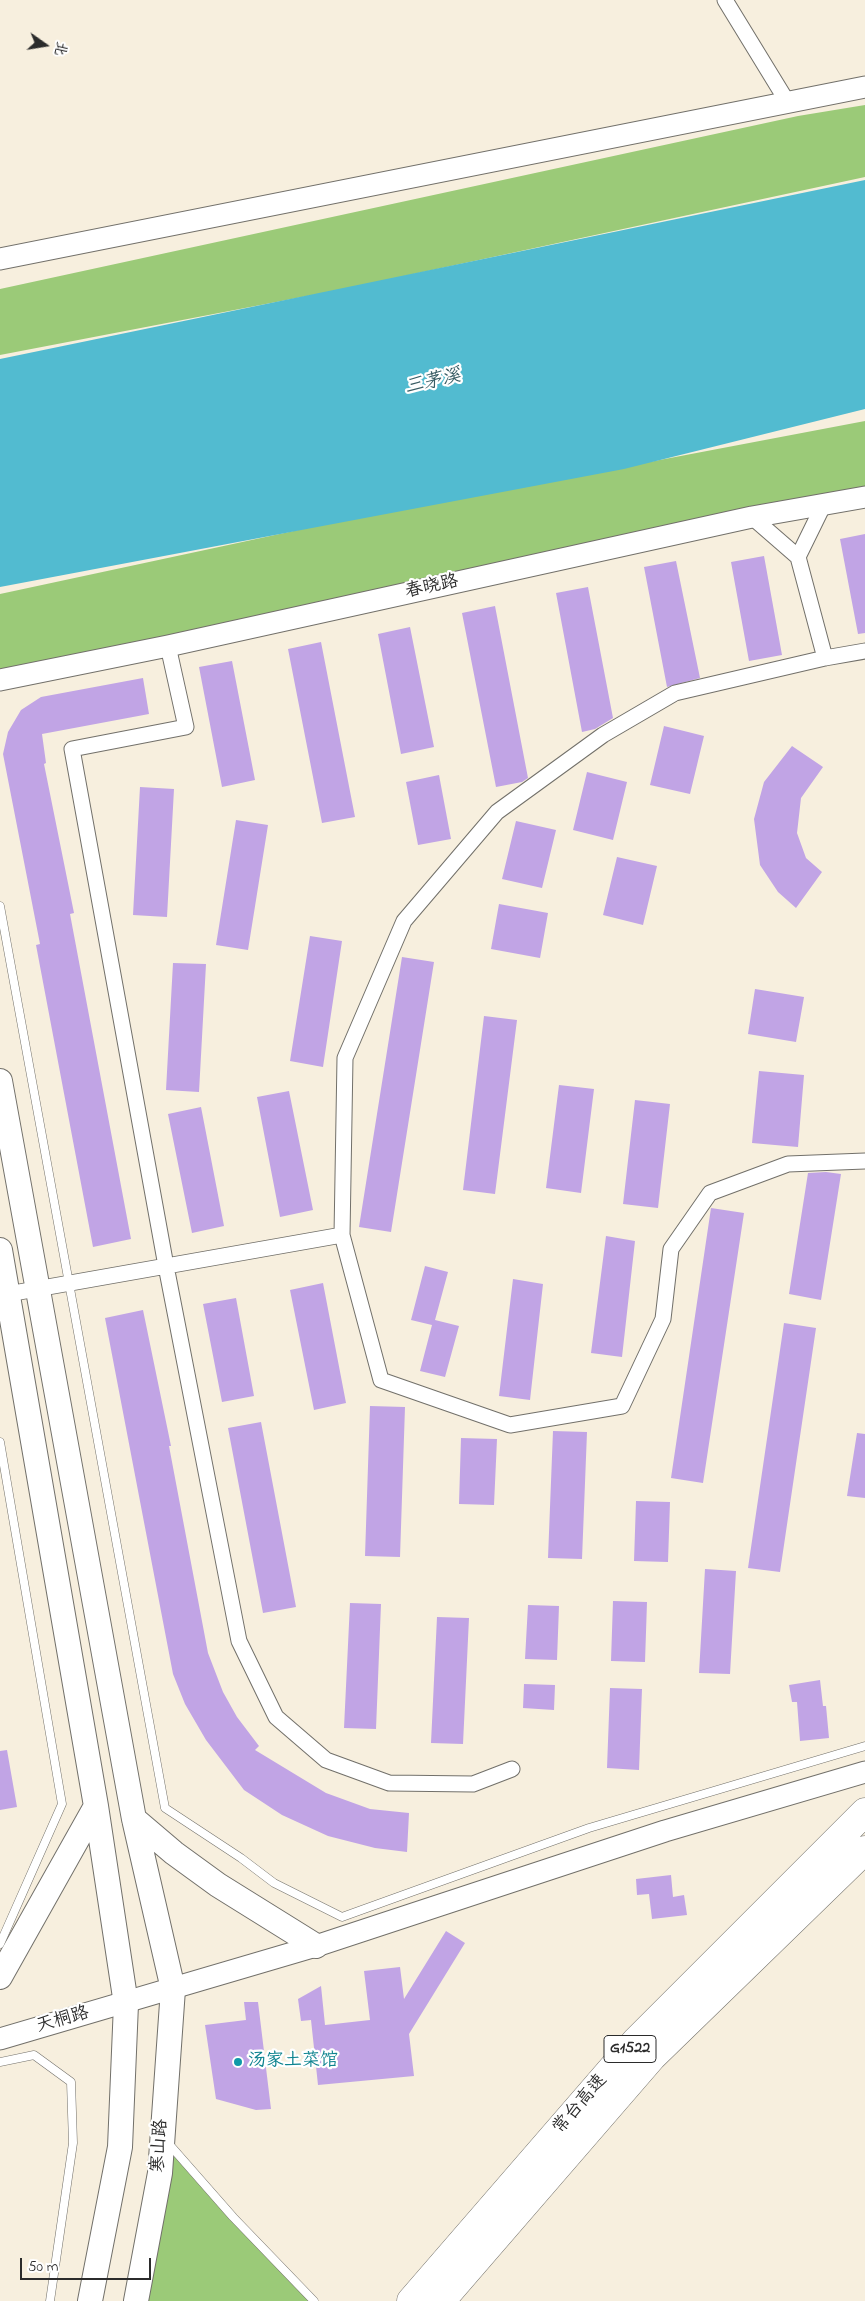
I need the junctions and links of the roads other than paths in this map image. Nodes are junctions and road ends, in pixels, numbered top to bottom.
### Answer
1 (725, 0) edge
2 (865, 87) edge
3 (788, 103) junction
4 (0, 259) edge
5 (865, 497) edge
6 (822, 506) junction
7 (752, 517) junction
8 (798, 558) junction
9 (168, 646) junction
10 (865, 651) edge
11 (825, 658) junction
12 (0, 680) edge
13 (0, 906) edge
14 (0, 1081) edge
15 (865, 1161) edge
16 (342, 1235) junction
17 (0, 1250) edge
18 (166, 1266) junction
19 (70, 1282) junction
20 (39, 1288) junction
21 (8, 1294) junction
22 (0, 1442) edge
23 (865, 1746) edge
24 (512, 1769) dead end
25 (865, 1772) edge
26 (96, 1806) junction
27 (865, 1812) edge
28 (134, 1819) junction
29 (865, 1850) edge
30 (0, 1944) edge
31 (316, 1946) junction
32 (0, 1977) edge
33 (173, 1989) junction
34 (126, 2004) junction
35 (0, 2039) edge
36 (0, 2062) edge
37 (161, 2135) junction
38 (50, 2301) edge
39 (90, 2301) edge
40 (136, 2301) edge
41 (314, 2301) edge
42 (411, 2301) edge
43 (441, 2301) edge

1 - 3 street
2 - 3 street
3 - 4 street
5 - 6 street, 春晓路
6 - 7 street, 春晓路
6 - 8 street
7 - 8 street
7 - 9 street, 春晓路
8 - 11 street
9 - 12 street, 春晓路
9 - 18 street
10 - 11 street
11 - 16 street
13 - 19 lane
14 - 20 main road, 寒山路
15 - 16 street
16 - 18 street
17 - 21 main road
18 - 19 street
18 - 24 street
19 - 20 street
19 - 23 lane
20 - 21 street
20 - 28 main road, 寒山路
21 - 26 main road
22 - 30 lane
25 - 31 street, 天桐路
26 - 32 main road
26 - 34 main road
27 - 42 highway, 常台高速 / G1522
28 - 31 main road
28 - 33 main road, 寒山路
29 - 43 highway, 常台高速 / G1522
31 - 33 street, 天桐路
33 - 34 street, 天桐路
33 - 37 main road, 寒山路
34 - 35 street, 天桐路
34 - 39 main road
36 - 38 lane
37 - 40 main road, 寒山路
37 - 41 lane

